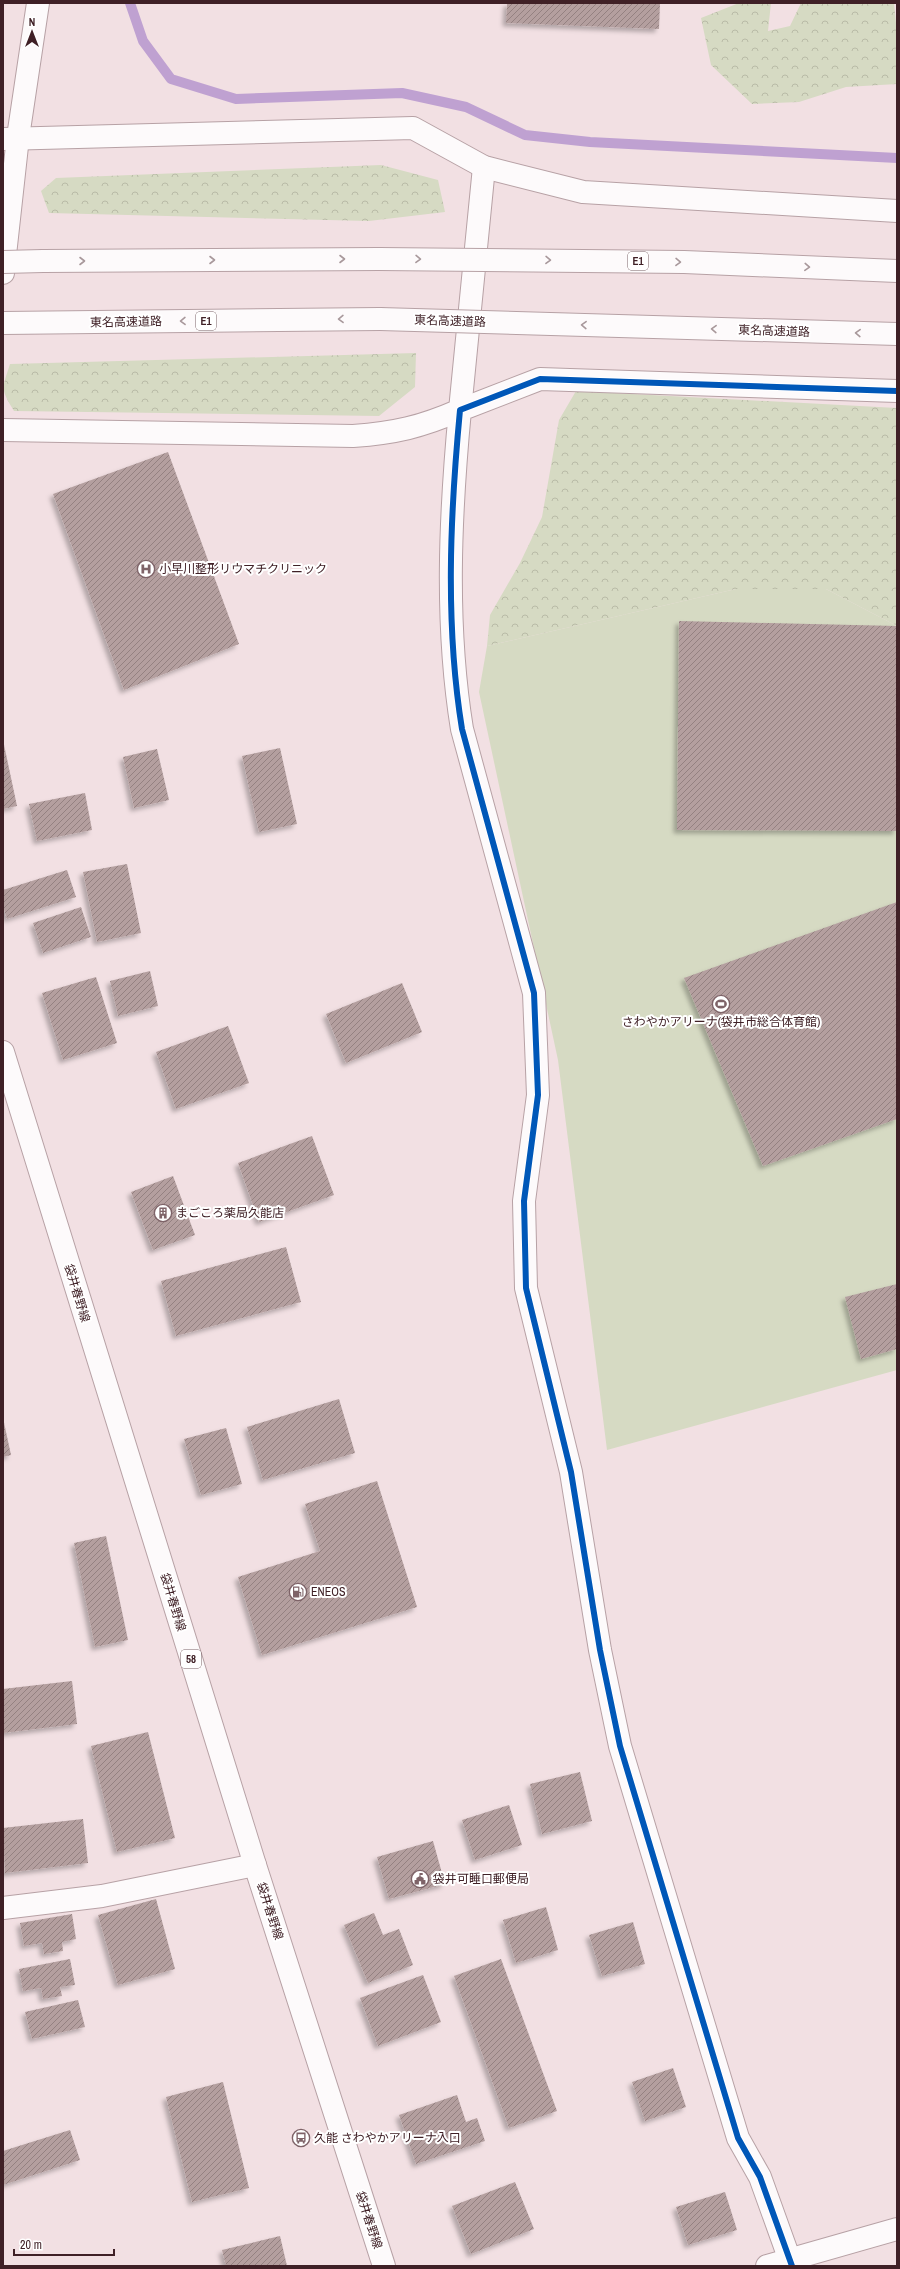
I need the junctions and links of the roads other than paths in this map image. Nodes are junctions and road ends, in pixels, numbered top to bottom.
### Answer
1 (38, 3) edge
2 (11, 138) edge
3 (484, 167) junction
4 (897, 211) edge
5 (3, 262) edge
6 (897, 271) edge
7 (3, 273) edge
8 (3, 323) edge
9 (897, 334) edge
10 (897, 391) edge
11 (460, 410) junction
12 (3, 430) edge
13 (3, 1052) edge
14 (255, 1865) junction
15 (3, 1908) edge
16 (897, 2229) edge
17 (791, 2263) edge
18 (384, 2266) edge
19 (768, 2266) edge

1 - 2 main road
2 - 3 main road
2 - 7 main road
3 - 4 main road
3 - 11 main road
5 -> 6 main road, E1, bridge
9 -> 8 main road, 東名高速道路 / E1, bridge
10 - 11 main road
11 - 12 main road
11 - 17 main road
13 - 14 main road, 袋井春野線 / 58
14 - 15 main road
14 - 18 main road, 袋井春野線 / 58
16 - 17 main road
17 - 19 main road

